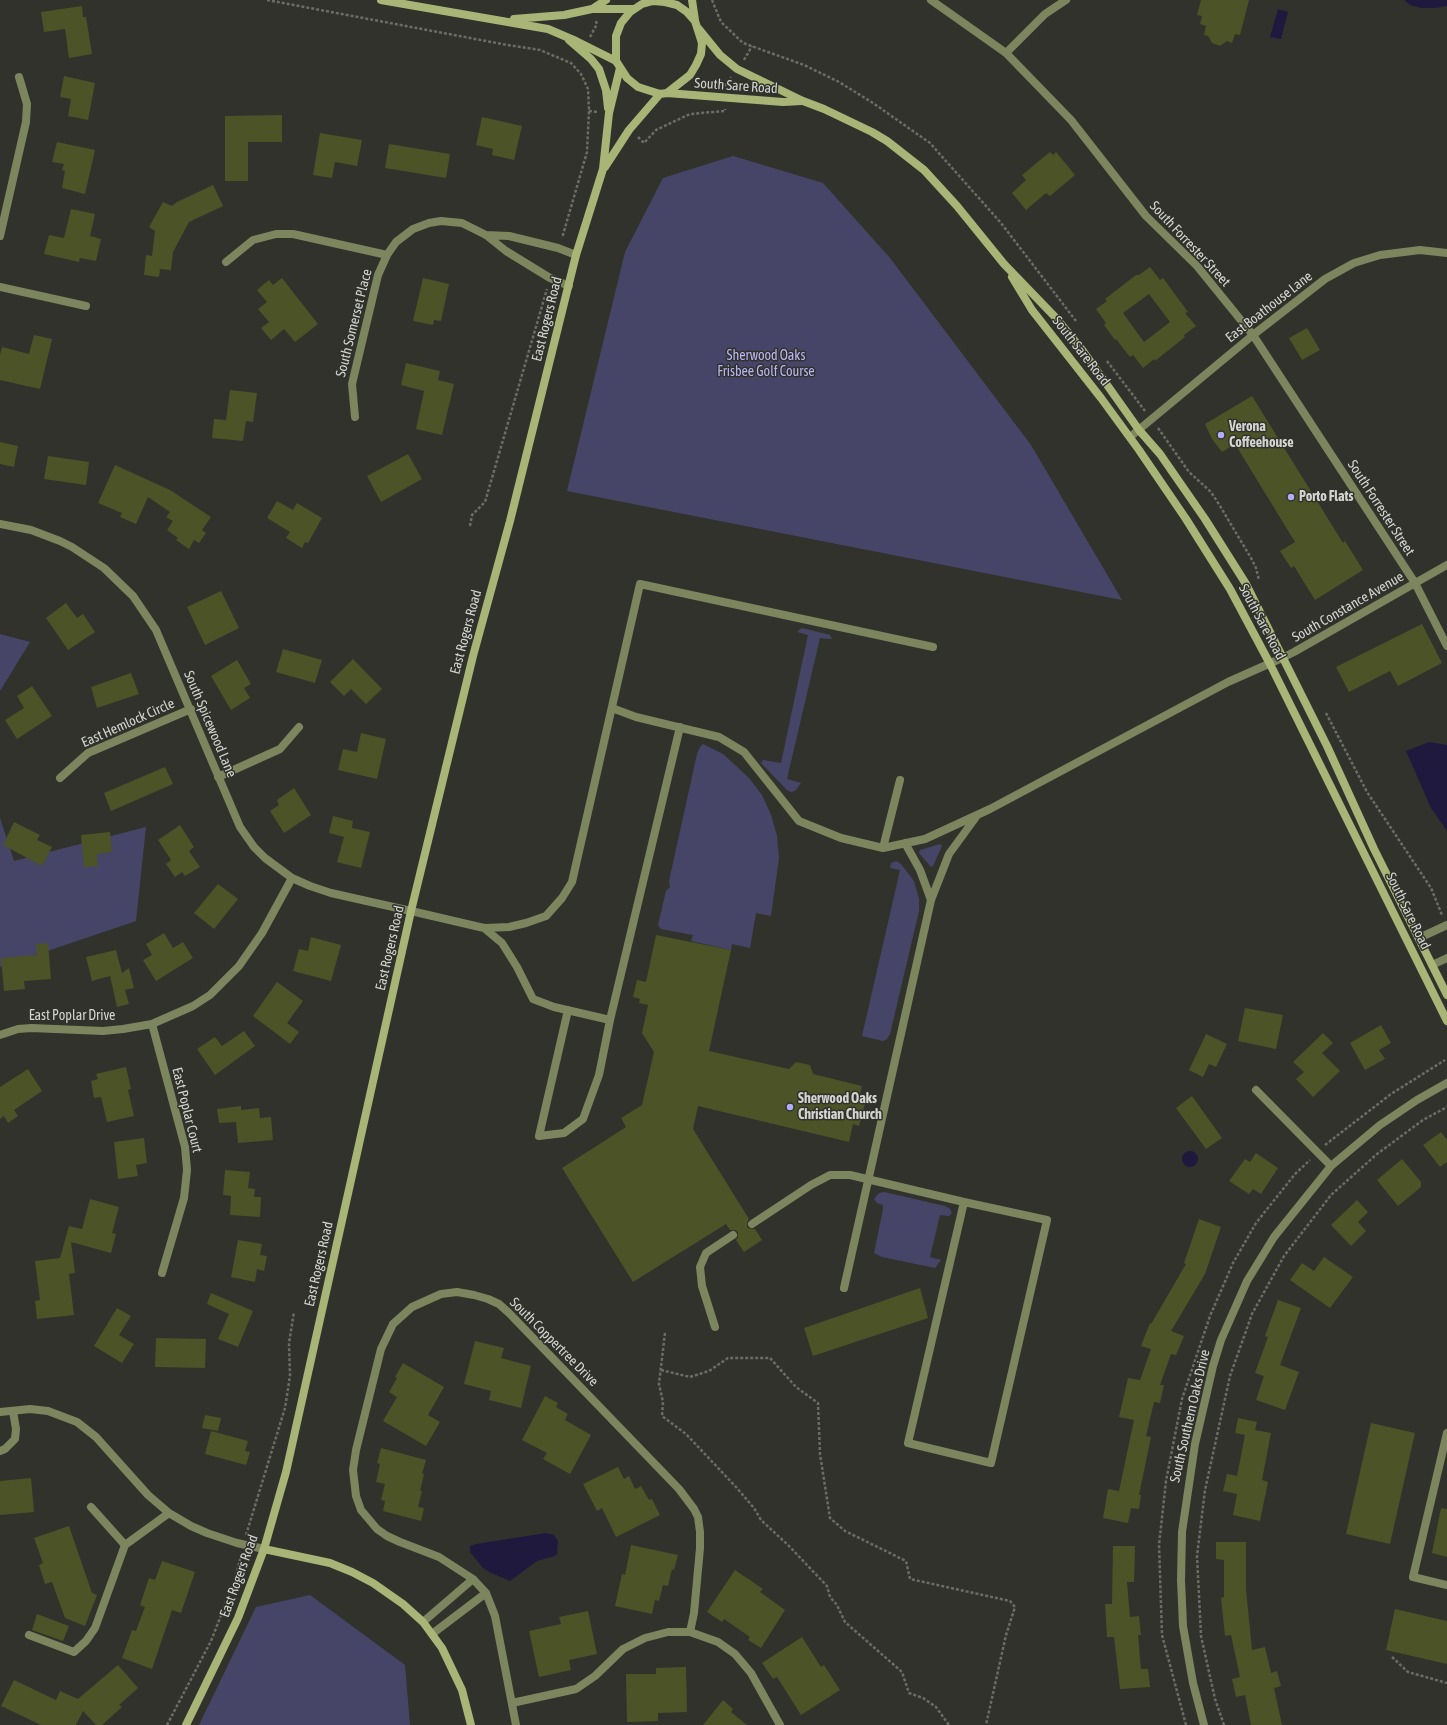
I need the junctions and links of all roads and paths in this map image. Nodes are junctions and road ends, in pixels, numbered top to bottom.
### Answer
1 (267, 0) edge
2 (381, 0) edge
3 (606, 0) edge
4 (692, 0) edge
5 (931, 0) edge
6 (1066, 0) edge
7 (643, 2) edge
8 (592, 9) junction
9 (634, 10) junction
10 (498, 19) junction
11 (596, 20) dead end
12 (696, 25) junction
13 (558, 33) junction
14 (587, 43) dead end
15 (752, 46) dead end
16 (1006, 53) junction
17 (745, 59) dead end
18 (618, 64) junction
19 (19, 77) dead end
20 (664, 94) junction
21 (803, 101) junction
22 (725, 111) dead end
23 (608, 113) junction
24 (644, 143) dead end
25 (603, 169) junction
26 (486, 235) junction
27 (0, 236) edge
28 (558, 248) junction
29 (1447, 253) edge
30 (387, 255) junction
31 (576, 255) junction
32 (226, 262) dead end
33 (1004, 264) junction
34 (550, 278) junction
35 (569, 286) junction
36 (0, 287) edge
37 (86, 306) dead end
38 (1253, 335) junction
39 (355, 417) dead end
40 (1139, 430) junction
41 (1130, 437) junction
42 (0, 524) edge
43 (470, 526) dead end
44 (1447, 565) edge
45 (1415, 583) junction
46 (1447, 646) edge
47 (933, 647) dead end
48 (1282, 658) junction
49 (1270, 664) junction
50 (612, 708) junction
51 (191, 709) junction
52 (299, 727) dead end
53 (680, 728) junction
54 (218, 777) junction
55 (60, 778) dead end
56 (900, 780) dead end
57 (977, 816) junction
58 (905, 843) junction
59 (883, 848) junction
60 (292, 878) junction
61 (931, 900) junction
62 (411, 911) junction
63 (1447, 925) edge
64 (484, 928) junction
65 (1419, 938) junction
66 (1447, 958) edge
67 (1432, 965) junction
68 (1447, 995) edge
69 (568, 1010) junction
70 (610, 1020) junction
71 (1447, 1021) edge
72 (152, 1024) junction
73 (0, 1035) edge
74 (1445, 1060) dead end
75 (1447, 1083) edge
76 (1256, 1090) dead end
77 (1447, 1107) edge
78 (1318, 1152) junction
79 (1331, 1166) junction
80 (869, 1179) junction
81 (964, 1202) junction
82 (752, 1224) dead end
83 (733, 1235) dead end
84 (162, 1273) dead end
85 (844, 1288) dead end
86 (294, 1312) dead end
87 (715, 1328) dead end
88 (665, 1333) dead end
89 (661, 1370) junction
90 (13, 1411) junction
91 (0, 1412) edge
92 (1447, 1433) edge
93 (0, 1451) edge
94 (91, 1506) dead end
95 (169, 1512) junction
96 (243, 1544) junction
97 (125, 1545) junction
98 (264, 1549) junction
99 (473, 1579) junction
100 (1447, 1585) edge
101 (486, 1593) junction
102 (423, 1622) junction
103 (690, 1632) junction
104 (432, 1634) junction
105 (28, 1635) dead end
106 (1392, 1658) dead end
107 (1447, 1683) edge
108 (512, 1703) junction
109 (167, 1725) edge
110 (186, 1725) edge
111 (471, 1725) edge
112 (516, 1725) edge
113 (780, 1725) edge
114 (949, 1725) edge
115 (986, 1725) edge
116 (1186, 1725) edge
117 (1204, 1725) edge
118 (1224, 1725) edge

1 - 28 path
2 - 10 main road
3 - 8 main road
4 - 12 main road
5 - 16 street, South Forrester Street
6 - 16 street
7 - 9 main road
7 - 12 main road
8 - 9 main road
8 - 10 main road
9 - 18 main road
10 - 13 main road
11 - 14 path
12 - 20 main road
12 - 21 main road, South Sare Road
13 - 18 main road
13 - 23 main road
15 - 17 path
16 - 38 street, South Forrester Street
18 - 20 main road
18 - 23 main road, East Rogers Road
19 - 27 street
20 - 21 main road, South Sare Road
20 - 25 main road, East Rogers Road
21 - 33 main road, South Sare Road
22 - 24 path
23 - 25 main road, East Rogers Road
25 - 31 main road, East Rogers Road
26 - 28 street, South Somerset Place
26 - 30 street, South Somerset Place
26 - 34 street, South Somerset Place
28 - 31 street, South Somerset Place
29 - 38 street, East Boathouse Lane
30 - 32 street
30 - 39 street, South Somerset Place
31 - 35 main road, East Rogers Road
33 - 40 main road, South Sare Road
33 - 41 main road, South Sare Road
34 - 35 street, South Somerset Place
34 - 43 path
35 - 62 main road, East Rogers Road
36 - 37 street
38 - 40 street, East Boathouse Lane
38 - 45 street, South Forrester Street
40 - 41 street, East Boathouse Lane
40 - 48 main road, South Sare Road
41 - 49 main road, South Sare Road
42 - 51 street, South Spicewood Lane
44 - 45 street, South Constance Avenue
45 - 46 street, South Forrester Street
45 - 48 street, South Constance Avenue
47 - 50 street
48 - 49 street, South Constance Avenue
48 - 65 main road, South Sare Road
49 - 57 street, South Constance Avenue
49 - 71 main road, South Sare Road
50 - 53 street
50 - 64 street
51 - 54 street, South Spicewood Lane
51 - 55 street, East Hemlock Circle
52 - 54 street
53 - 59 street
53 - 70 street
54 - 60 street, South Spicewood Lane
56 - 59 street
57 - 58 street, South Constance Avenue
57 - 61 street
58 - 59 street, South Constance Avenue
58 - 61 street
60 - 62 street, South Spicewood Lane
60 - 72 street, East Poplar Drive
61 - 80 street
62 - 64 street, South Spicewood Lane
62 - 98 main road, East Rogers Road
63 - 65 street
64 - 69 street
65 - 67 main road, South Sare Road
66 - 67 street
67 - 68 main road, South Sare Road
69 - 70 street
69 - 70 street
72 - 73 street, East Poplar Drive
72 - 84 street, East Poplar Court
74 - 78 path
75 - 79 street, South Southern Oaks Drive
76 - 78 street
77 - 118 path
78 - 79 street
78 - 116 path
79 - 117 street, South Southern Oaks Drive
80 - 81 street
80 - 82 street
80 - 85 street
81 - 81 street
83 - 87 street
86 - 96 path
88 - 89 path
89 - 114 path
89 - 115 path
90 - 91 street
90 - 93 street
90 - 95 street
92 - 100 street
94 - 97 street
95 - 96 street
95 - 97 street
96 - 98 street
96 - 109 path
97 - 105 street
98 - 102 main road
98 - 110 main road, East Rogers Road
99 - 101 street, South Coppertree Drive
99 - 102 street
99 - 103 street, South Coppertree Drive
101 - 104 street
101 - 108 street, South Coppertree Drive
102 - 104 main road
103 - 108 street
103 - 113 street
104 - 111 main road
106 - 107 path
108 - 112 street, South Coppertree Drive

